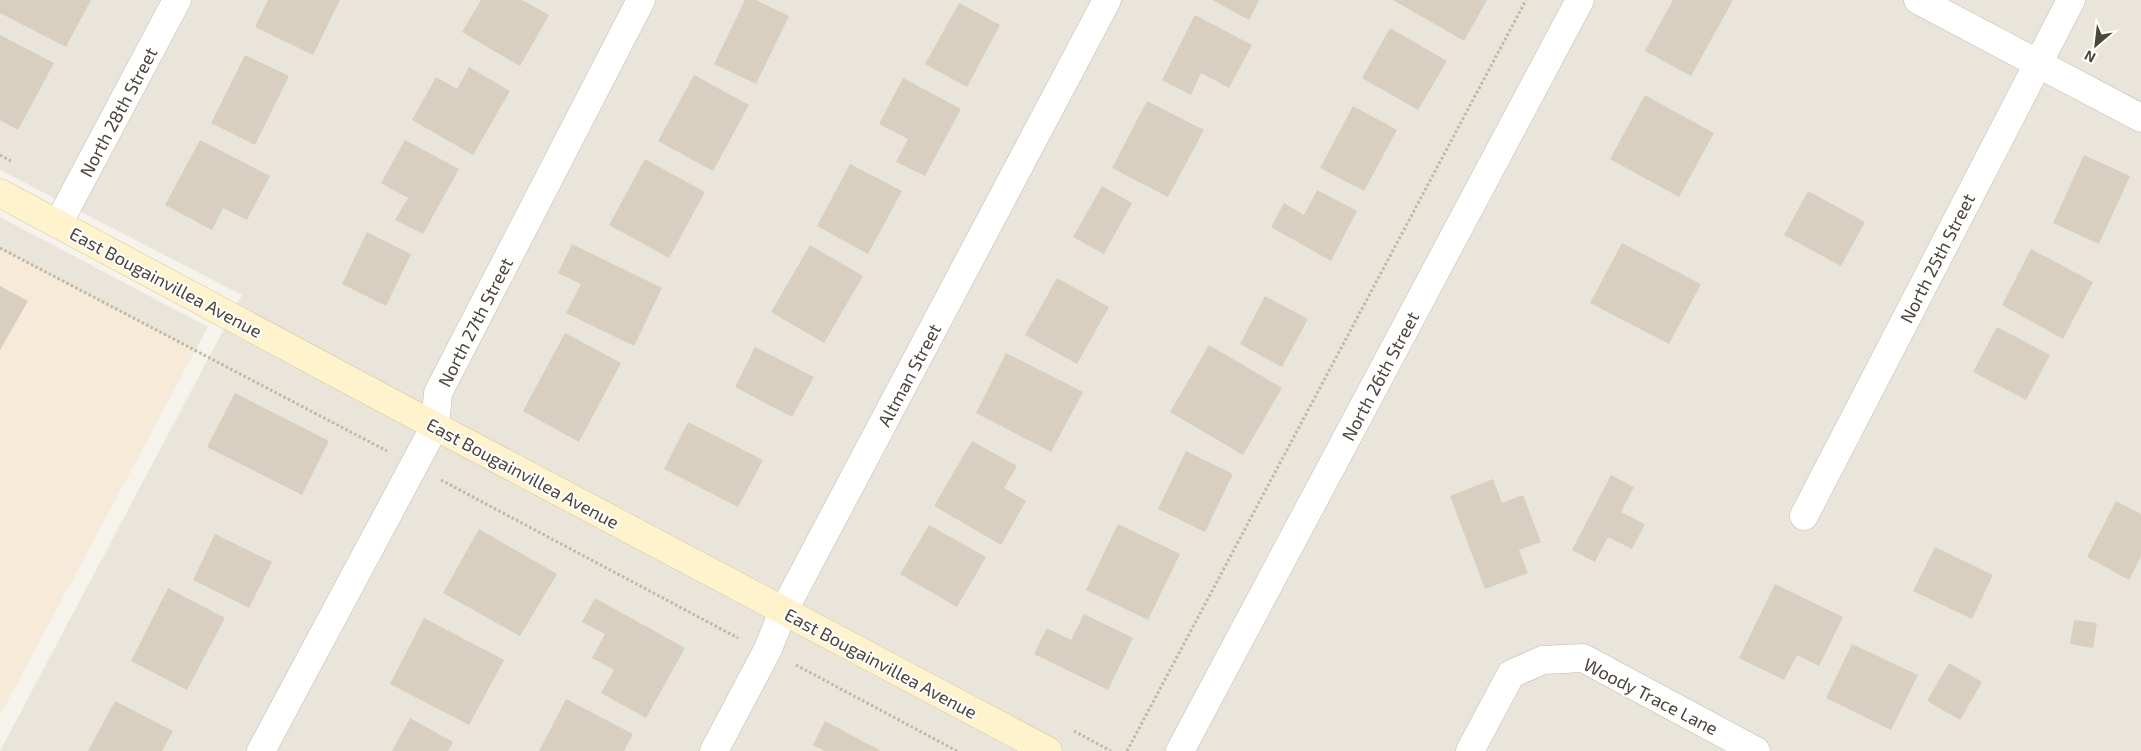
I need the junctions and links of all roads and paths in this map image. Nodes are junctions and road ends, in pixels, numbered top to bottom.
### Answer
1 (177, 0) edge
2 (641, 0) edge
3 (1107, 0) edge
4 (1526, 0) edge
5 (1580, 0) edge
6 (1918, 0) edge
7 (2072, 0) edge
8 (2038, 63) junction
9 (2141, 118) edge
10 (0, 193) edge
11 (58, 224) junction
12 (0, 248) edge
13 (435, 426) junction
14 (413, 465) junction
15 (1804, 516) dead end
16 (783, 612) junction
17 (767, 651) junction
18 (260, 751) edge
19 (714, 751) edge
20 (957, 751) edge
21 (1048, 751) edge
22 (1127, 751) edge
23 (1180, 751) edge
24 (1470, 751) edge
25 (1756, 751) edge

1 - 11 street, North 28th Street
2 - 13 street, North 27th Street
3 - 16 street, Altman Street
4 - 22 path
5 - 23 street, North 26th Street
6 - 8 street
7 - 8 street, North 25th Street
8 - 9 street
8 - 15 street, North 25th Street
10 - 11 street, East Bougainvillea Avenue
11 - 13 street, East Bougainvillea Avenue
12 - 14 path
13 - 14 street, North 27th Street
13 - 16 street, East Bougainvillea Avenue
14 - 17 path
14 - 18 street, North 27th Street
16 - 17 street, Altman Street
16 - 21 street, East Bougainvillea Avenue
17 - 19 street, Altman Street
17 - 20 path
24 - 25 street, Woody Trace Lane

